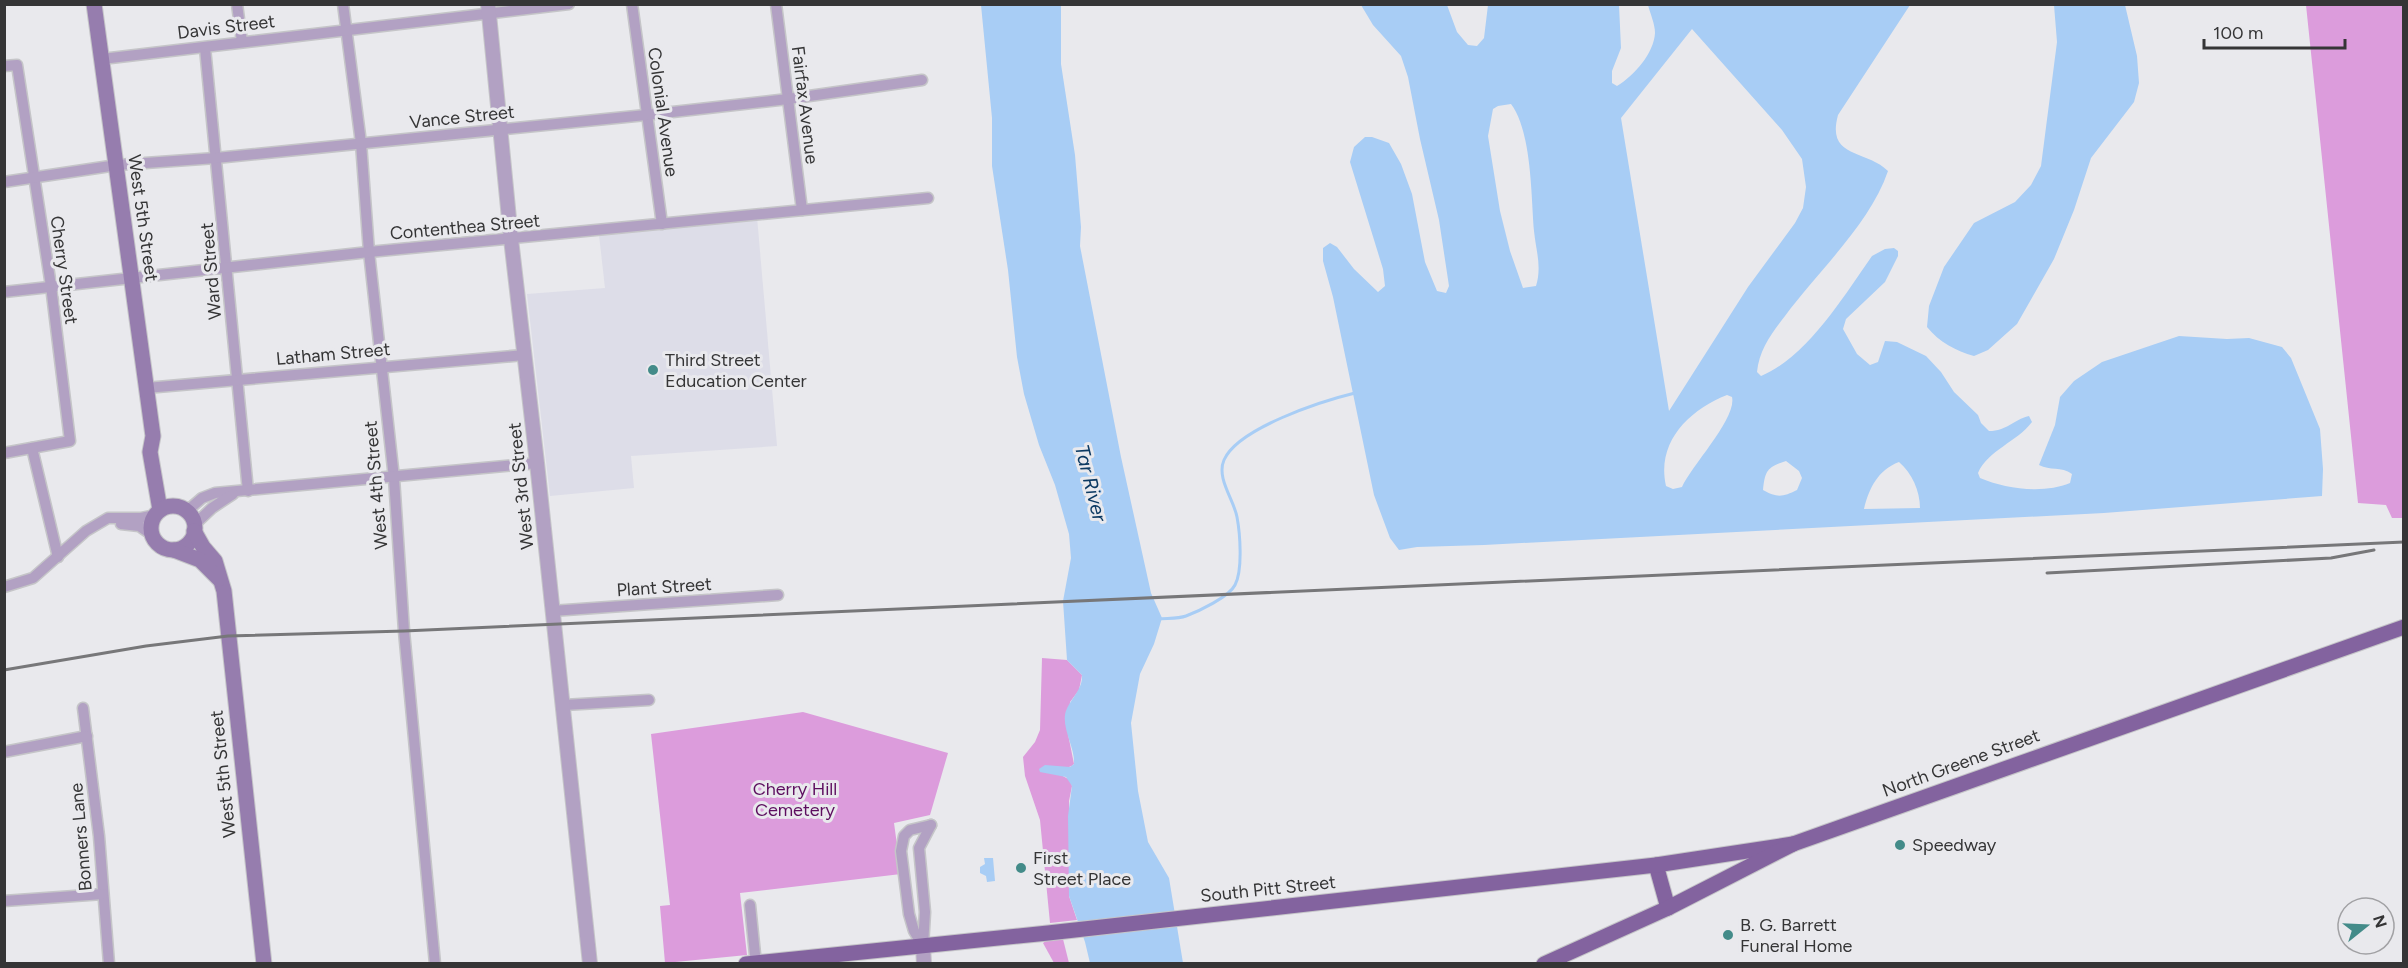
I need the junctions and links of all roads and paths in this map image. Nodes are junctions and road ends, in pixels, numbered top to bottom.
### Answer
1 (94, 4) edge
2 (237, 4) edge
3 (343, 4) edge
4 (569, 4) edge
5 (632, 4) edge
6 (776, 4) edge
7 (489, 9) edge
8 (346, 30) junction
9 (242, 42) junction
10 (205, 48) junction
11 (102, 59) junction
12 (4, 66) edge
13 (922, 80) dead end
14 (788, 99) junction
15 (646, 115) junction
16 (500, 130) junction
17 (361, 143) junction
18 (216, 158) junction
19 (117, 165) junction
20 (35, 177) junction
21 (4, 182) edge
22 (928, 198) dead end
23 (802, 210) junction
24 (662, 224) junction
25 (511, 239) junction
26 (369, 252) junction
27 (227, 268) junction
28 (132, 278) junction
29 (51, 286) junction
30 (4, 292) edge
31 (524, 356) junction
32 (381, 367) junction
33 (237, 379) junction
34 (146, 388) junction
35 (32, 448) junction
36 (4, 453) edge
37 (537, 463) junction
38 (394, 478) junction
39 (248, 491) junction
40 (236, 492) junction
41 (169, 511) junction
42 (100, 523) junction
43 (194, 528) junction
44 (152, 535) junction
45 (174, 550) junction
46 (58, 557) junction
47 (222, 581) junction
48 (4, 587) edge
49 (778, 595) dead end
50 (552, 611) junction
51 (2403, 627) edge
52 (649, 700) dead end
53 (564, 705) junction
54 (83, 708) dead end
55 (87, 736) junction
56 (4, 752) edge
57 (906, 834) junction
58 (1793, 844) junction
59 (920, 845) junction
60 (1656, 865) junction
61 (923, 890) junction
62 (906, 892) junction
63 (103, 894) junction
64 (4, 901) edge
65 (750, 905) dead end
66 (1668, 908) junction
67 (923, 946) junction
68 (109, 963) edge
69 (264, 963) edge
70 (435, 963) edge
71 (590, 963) edge
72 (753, 963) edge
73 (924, 963) edge
74 (1544, 963) edge

1 - 11 main road, West 5th Street
2 - 9 street
3 - 8 street, West 4th Street
4 - 7 street, Davis Street
5 - 15 street, Colonial Avenue
6 - 14 street, Fairfax Avenue
7 - 8 street, Davis Street
7 - 16 street, West 3rd Street
8 - 9 street, Davis Street
8 - 17 street, West 4th Street
9 - 10 street, Davis Street
10 - 11 street, Davis Street
10 - 18 street, Ward Street
11 - 19 main road, West 5th Street
12 - 20 street, Cherry Street
13 - 14 street, Vance Street
14 - 15 street, Vance Street
14 - 23 street, Fairfax Avenue
15 - 16 street, Vance Street
15 - 24 street, Colonial Avenue
16 - 17 street, Vance Street
16 - 25 street, West 3rd Street
17 - 18 street, Vance Street
17 - 26 street, West 4th Street
18 - 19 street, Vance Street
18 - 27 street, Ward Street
19 - 20 street, Vance Street
19 - 28 main road, West 5th Street
20 - 21 street, Vance Street
20 - 29 street, Cherry Street
22 - 23 street, Contenthea Street
23 - 24 street, Contenthea Street
24 - 25 street, Contenthea Street
25 - 26 street, Contenthea Street
25 - 31 street, West 3rd Street
26 - 27 street, Contenthea Street
26 - 32 street, West 4th Street
27 - 28 street, Contenthea Street
27 - 33 street, Ward Street
28 - 29 street, Contenthea Street
28 - 34 main road, West 5th Street
29 - 30 street, Contenthea Street
29 - 35 street, Cherry Street
31 - 32 street, Latham Street
31 - 37 street, West 3rd Street
32 - 33 street, Latham Street
32 - 38 street, West 4th Street
33 - 34 street, Latham Street
33 - 39 street, Ward Street
34 - 41 main road, West 5th Street
35 - 36 street
35 - 46 street
37 - 38 street
37 - 50 street, West 3rd Street
38 - 39 street
38 - 70 street, West 4th Street
39 - 40 street
40 - 41 street
40 - 43 street
41 - 42 street
41 - 43 main road
41 - 44 main road
42 - 44 street
42 - 46 street
43 - 45 main road
43 - 47 main road, West 5th Street
44 - 45 main road
45 - 47 main road
46 - 48 street
47 - 69 main road, West 5th Street
49 - 50 street, Plant Street
50 - 53 street, West 3rd Street
51 - 58 main road, North Greene Street
52 - 53 street
53 - 71 street, West 3rd Street
54 - 55 street, Bonners Lane
55 - 56 street
55 - 63 street, Bonners Lane
57 - 59 street
57 - 59 street
57 - 62 street
58 - 60 main road, South Pitt Street
58 - 66 main road, North Greene Street
59 - 61 street
60 - 66 main road
60 - 67 main road, South Pitt Street
61 - 62 street
61 - 67 street
62 - 67 street
63 - 64 street
63 - 68 street, Bonners Lane
65 - 72 street
66 - 74 main road, North Greene Street
67 - 72 main road, South Pitt Street
67 - 73 street

